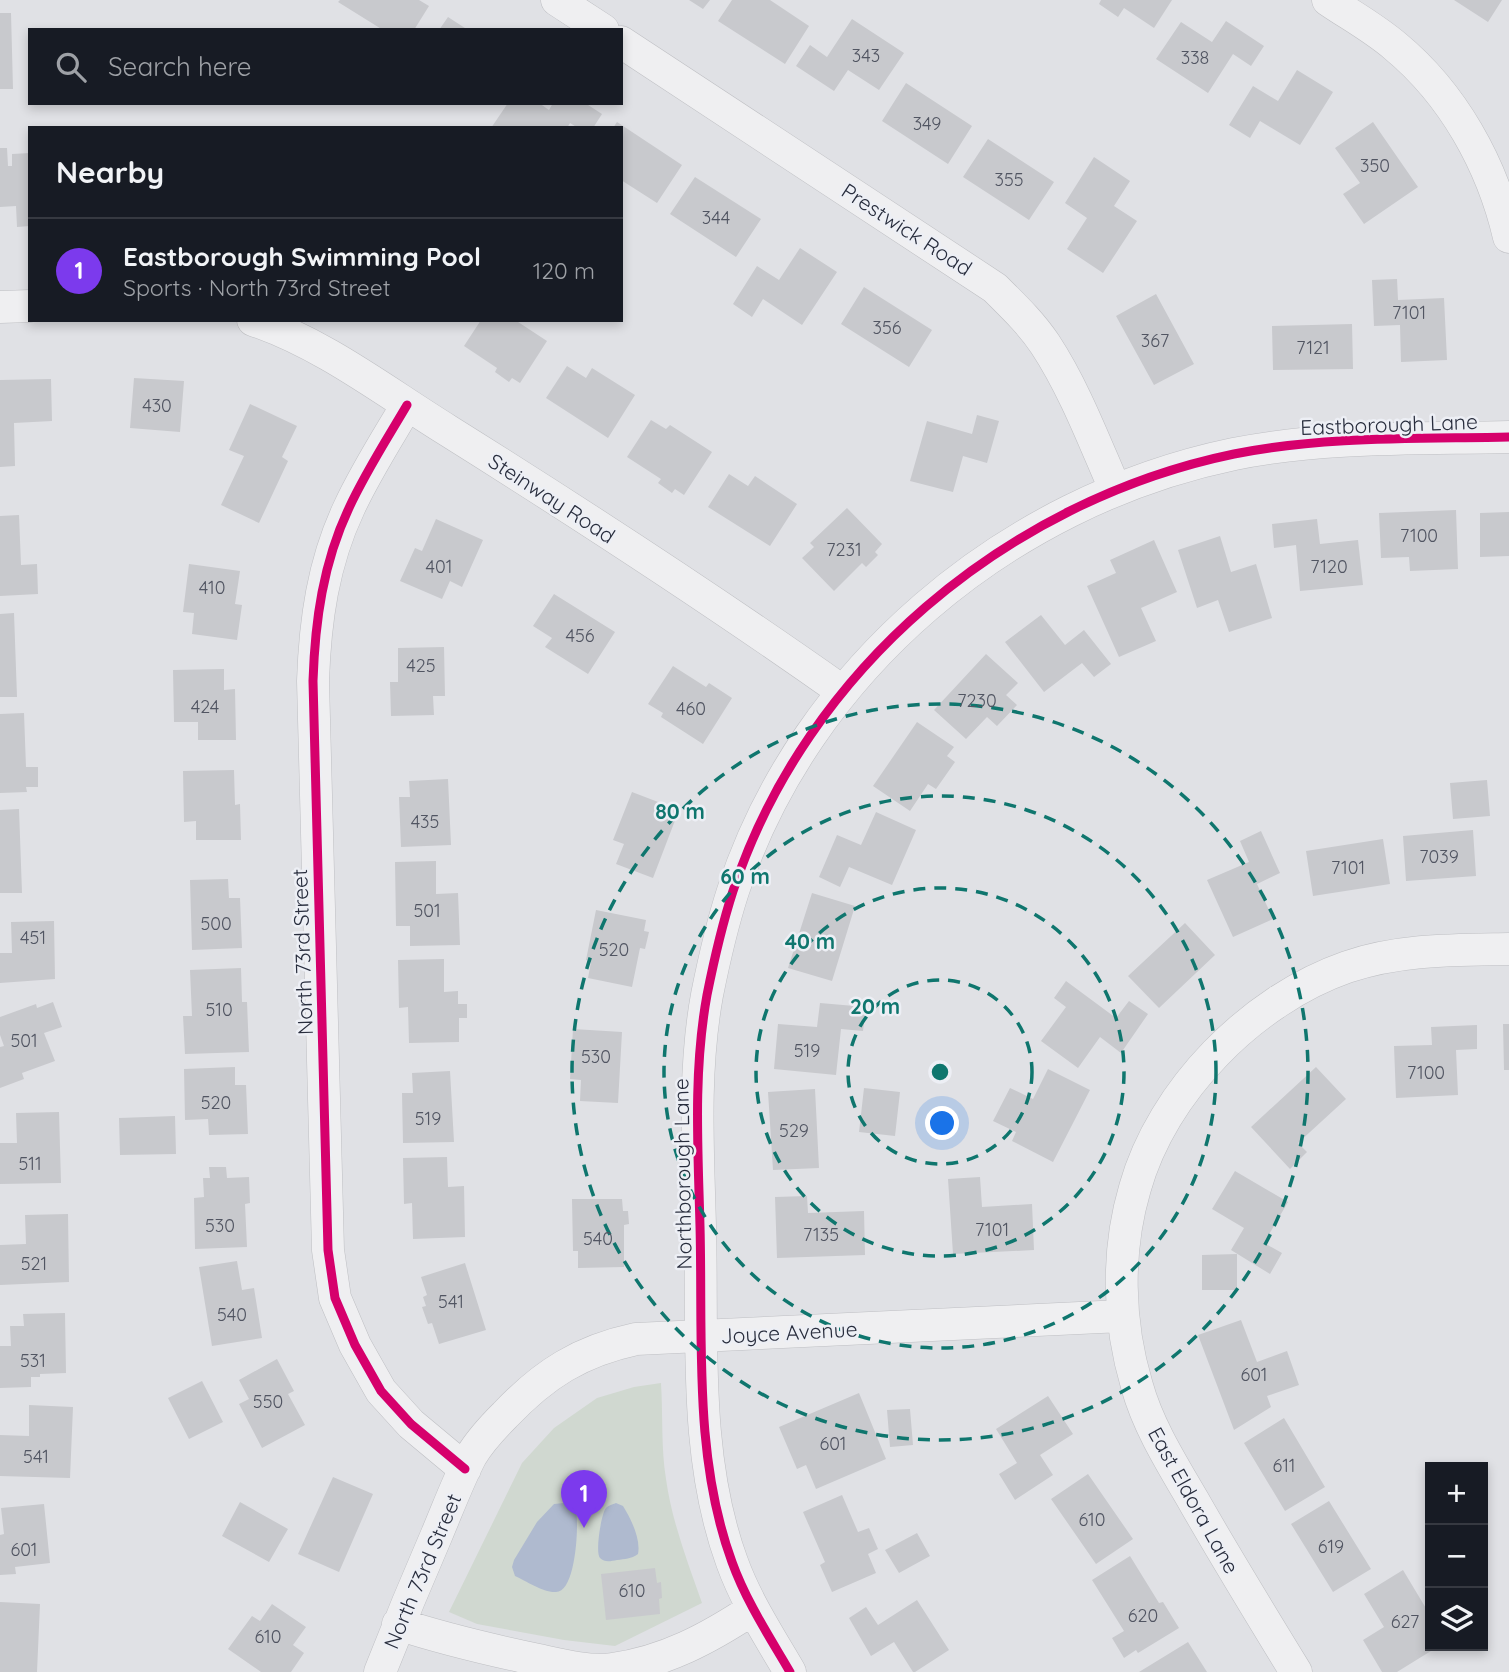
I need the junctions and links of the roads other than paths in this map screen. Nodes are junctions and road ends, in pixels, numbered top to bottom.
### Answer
1 (557, 0) edge
2 (1328, 0) edge
3 (600, 28) edge
4 (623, 43) edge
5 (1509, 237) edge
6 (28, 306) edge
7 (0, 307) edge
8 (258, 322) edge
9 (407, 405) junction
10 (1509, 437) edge
11 (1115, 489) junction
12 (842, 691) junction
13 (1509, 948) edge
14 (1122, 1315) junction
15 (702, 1335) junction
16 (465, 1469) junction
17 (753, 1609) junction
18 (398, 1624) junction
19 (380, 1672) edge
20 (790, 1672) edge
21 (1296, 1672) edge

1 - 3 street
2 - 5 street
4 - 11 street, Prestwick Road
6 - 7 street
8 - 9 street, Steinway Road
9 - 12 street, Steinway Road
9 - 16 street, North 73rd Street
10 - 11 street, Eastborough Lane
11 - 12 street, Eastborough Lane
12 - 15 street, Northborough Lane
13 - 14 street, East Eldora Lane
14 - 15 street, Joyce Avenue
14 - 21 street, East Eldora Lane
15 - 16 street, Joyce Avenue
15 - 17 street, Northborough Lane
16 - 18 street, North 73rd Street
17 - 18 street
17 - 20 street, Northborough Lane
18 - 19 street, North 73rd Street

